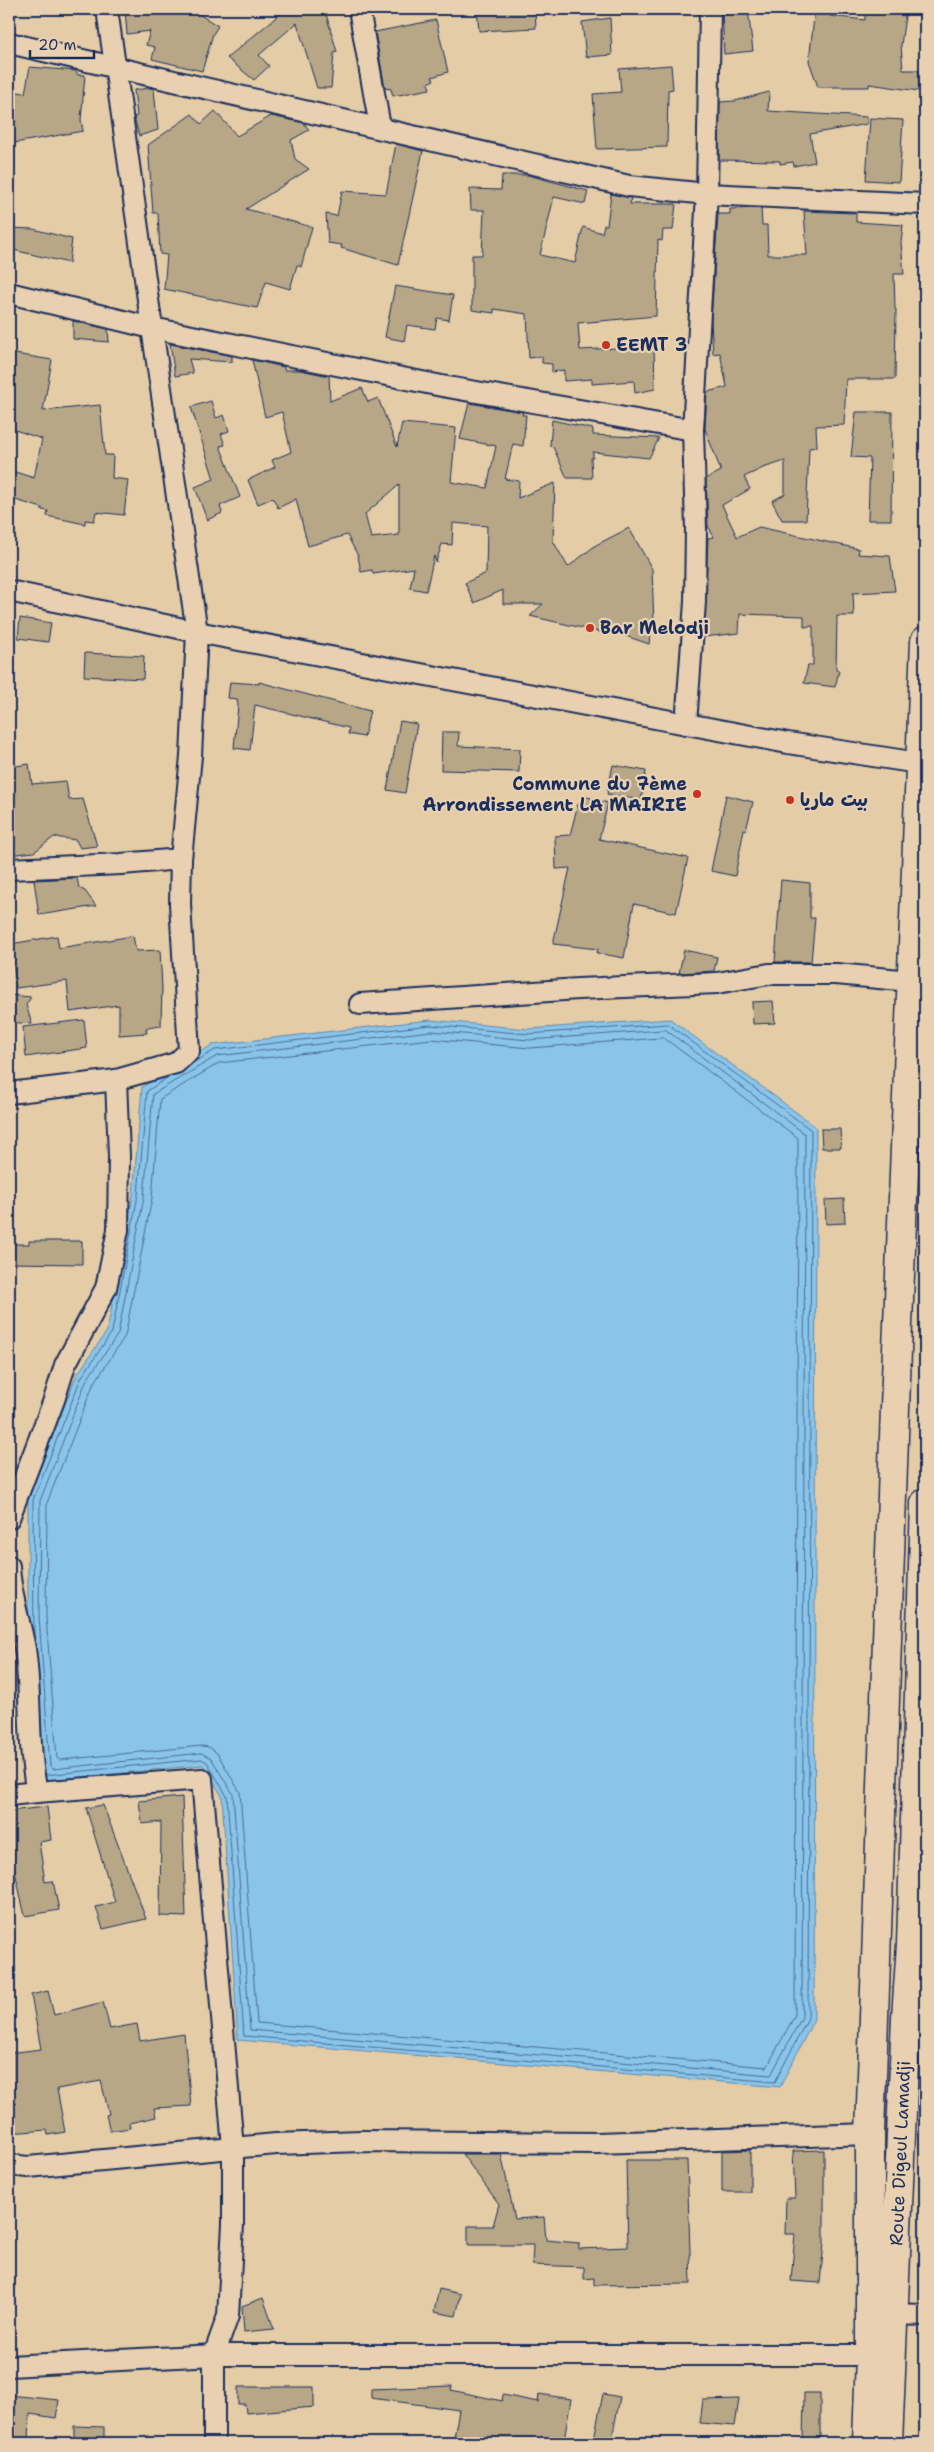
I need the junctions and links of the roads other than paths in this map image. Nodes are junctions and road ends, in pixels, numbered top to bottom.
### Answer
1 (107, 9) edge
2 (359, 9) edge
3 (710, 9) edge
4 (9, 43) edge
5 (116, 68) junction
6 (380, 127) junction
7 (707, 194) junction
8 (925, 204) edge
9 (9, 293) edge
10 (152, 328) junction
11 (693, 430) junction
12 (9, 591) edge
13 (197, 632) junction
14 (925, 641) edge
15 (686, 724) junction
16 (922, 764) edge
17 (182, 858) junction
18 (9, 869) edge
19 (911, 981) junction
20 (360, 1004) dead end
21 (116, 1080) junction
22 (9, 1093) edge
23 (16, 1478) edge
24 (925, 1503) edge
25 (9, 1518) edge
26 (9, 1566) edge
27 (922, 1700) edge
28 (37, 1792) junction
29 (9, 1794) edge
30 (918, 1944) edge
31 (870, 2134) junction
32 (233, 2148) junction
33 (9, 2165) edge
34 (892, 2314) junction
35 (925, 2315) edge
36 (214, 2355) junction
37 (870, 2355) junction
38 (9, 2366) edge
39 (214, 2443) edge
40 (867, 2443) edge
41 (888, 2443) edge

1 - 5 street
2 - 6 street
3 - 7 street
4 - 5 street
5 - 6 street
5 - 10 street
6 - 7 street
7 - 8 street
7 - 11 street
9 - 10 street
10 - 11 street
10 - 13 street
11 - 15 street
12 - 13 street
13 - 15 street
13 - 17 street
14 - 16 main road
15 - 16 street
16 - 19 main road
17 - 18 street
17 - 21 street
19 - 20 street
19 - 31 main road
21 - 22 street
21 - 23 street
23 - 25 street
24 - 27 main road, Route Digeul Lamadji
26 - 28 street
27 - 30 main road, Route Digeul Lamadji
28 - 29 street
28 - 32 street
30 - 34 main road, Route Digeul Lamadji
31 - 32 street
31 - 37 main road
32 - 33 street
32 - 36 street
34 - 35 street
34 - 41 main road, Route Digeul Lamadji
36 - 37 street
36 - 38 street
36 - 39 street
37 - 40 main road

